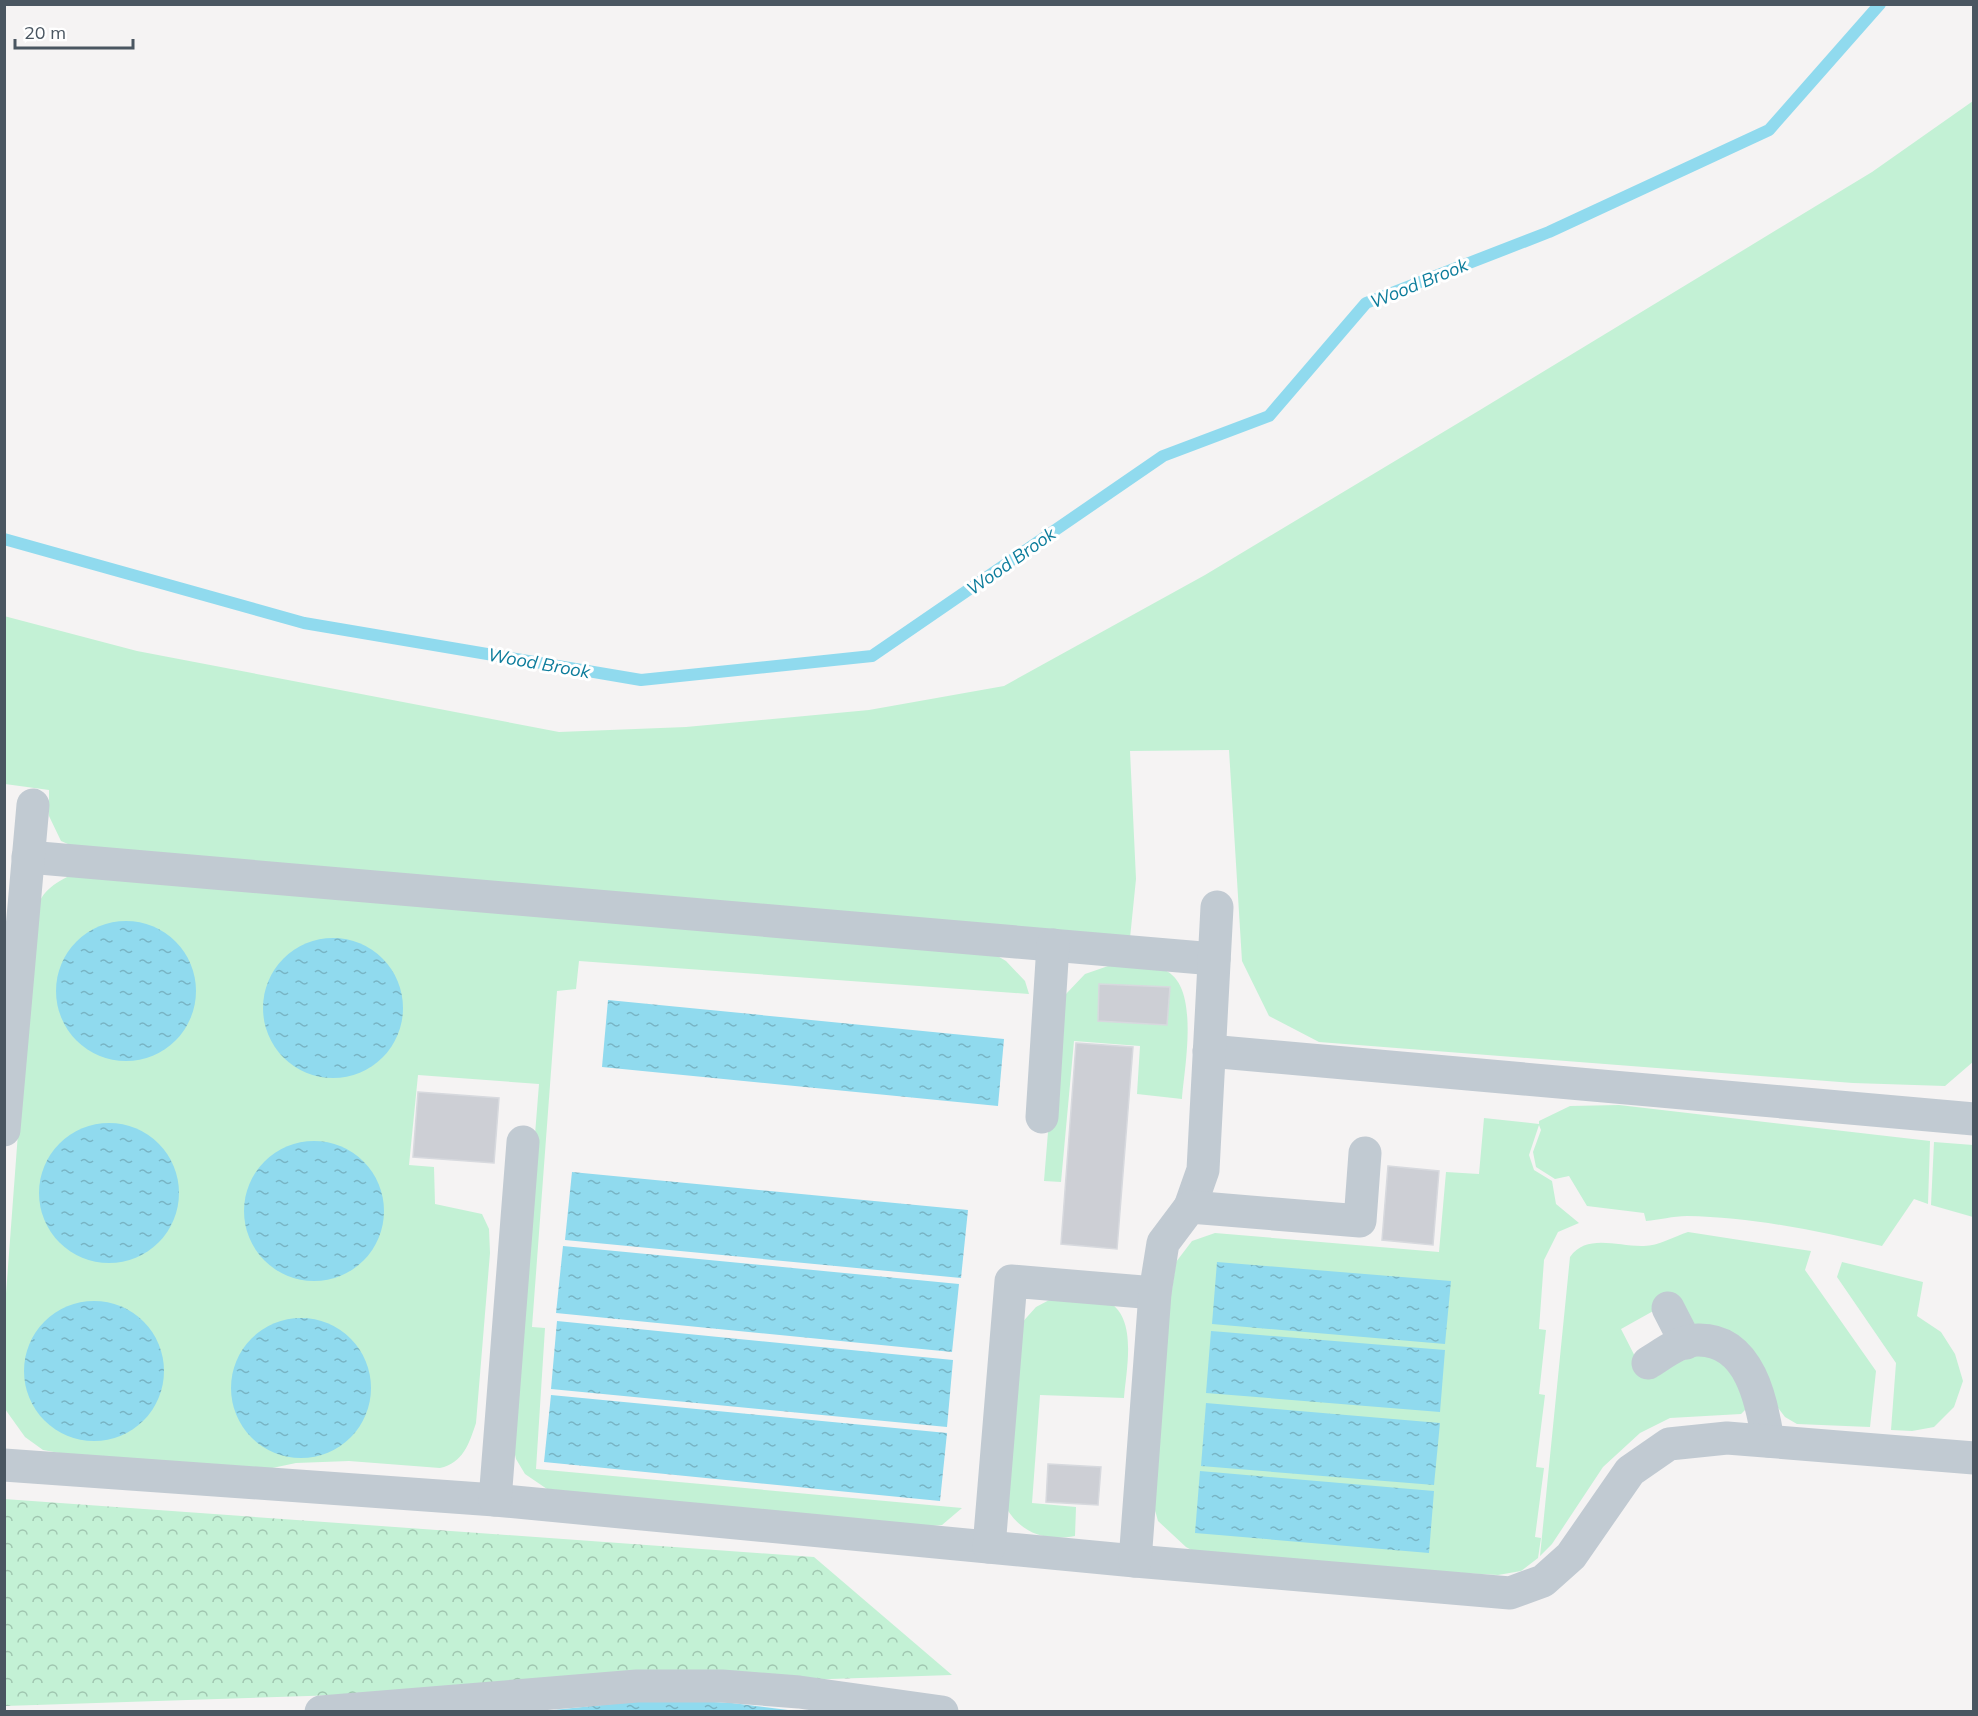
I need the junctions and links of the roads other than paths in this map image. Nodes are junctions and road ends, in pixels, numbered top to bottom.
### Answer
1 (33, 805) dead end
2 (28, 857) junction
3 (1217, 908) dead end
4 (1053, 945) junction
5 (1214, 959) junction
6 (1209, 1051) junction
7 (1042, 1118) dead end
8 (1974, 1119) edge
9 (4, 1130) edge
10 (523, 1142) dead end
11 (1365, 1154) dead end
12 (1190, 1207) junction
13 (1155, 1293) junction
14 (1668, 1308) dead end
15 (1686, 1343) junction
16 (1648, 1363) dead end
17 (1768, 1441) junction
18 (1973, 1450) edge
19 (4, 1465) edge
20 (495, 1500) junction
21 (989, 1547) junction
22 (1135, 1561) junction
23 (321, 1712) edge
24 (942, 1712) edge

1 - 2 street
2 - 4 street
2 - 9 street
3 - 5 street
4 - 5 street
4 - 7 street
5 - 6 street
6 - 8 street
6 - 12 street
10 - 20 street
11 - 12 street
12 - 13 street
13 - 21 street
13 - 22 street
14 - 15 street
15 - 16 street
15 - 17 street
17 - 18 street
17 - 22 street
19 - 20 street
20 - 21 street
21 - 22 street
23 - 24 street

